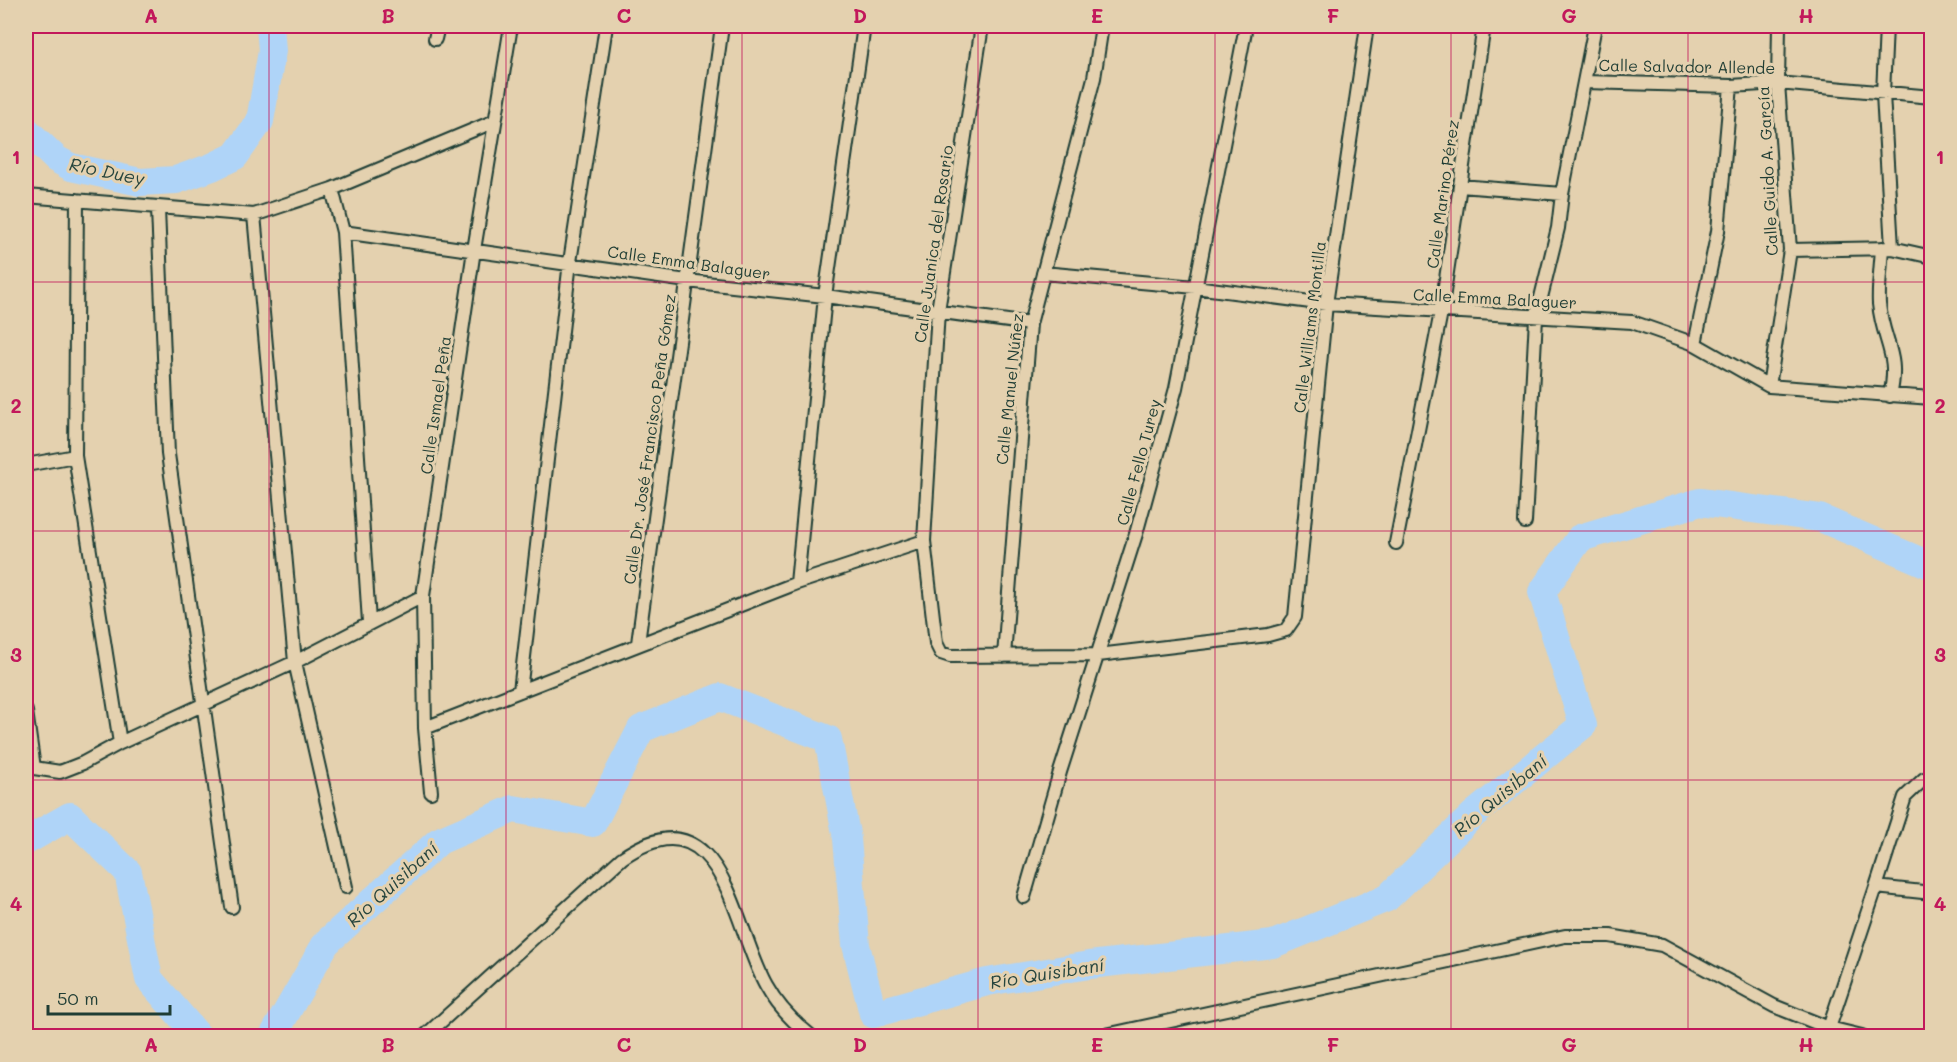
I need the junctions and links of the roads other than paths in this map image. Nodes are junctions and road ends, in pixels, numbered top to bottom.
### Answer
1 (438, 26) edge
2 (511, 26) edge
3 (606, 26) edge
4 (722, 26) edge
5 (864, 26) edge
6 (982, 26) edge
7 (1102, 26) edge
8 (1246, 26) edge
9 (1367, 26) edge
10 (1484, 26) edge
11 (1595, 26) edge
12 (1779, 26) edge
13 (1886, 26) edge
14 (435, 39) dead end
15 (1585, 82) junction
16 (1778, 83) junction
17 (1731, 86) junction
18 (1883, 94) junction
19 (1932, 97) edge
20 (495, 121) junction
21 (1460, 186) junction
22 (332, 189) junction
23 (1562, 194) junction
24 (26, 196) edge
25 (77, 200) junction
26 (158, 209) junction
27 (254, 215) junction
28 (343, 232) junction
29 (1887, 248) junction
30 (474, 250) junction
31 (1790, 250) junction
32 (1932, 257) edge
33 (570, 262) junction
34 (1043, 273) junction
35 (687, 281) junction
36 (1195, 287) junction
37 (825, 296) junction
38 (1326, 304) junction
39 (938, 311) junction
40 (1441, 312) junction
41 (1536, 318) junction
42 (1030, 324) junction
43 (1695, 344) junction
44 (1769, 386) junction
45 (1890, 396) junction
46 (1932, 398) edge
47 (75, 456) junction
48 (26, 465) edge
49 (1525, 522) dead end
50 (924, 541) junction
51 (1396, 543) dead end
52 (797, 583) junction
53 (423, 596) junction
54 (369, 622) junction
55 (638, 644) junction
56 (1098, 655) junction
57 (1004, 656) junction
58 (295, 662) junction
59 (520, 691) junction
60 (205, 704) junction
61 (26, 711) edge
62 (425, 728) junction
63 (120, 743) junction
64 (30, 766) edge
65 (1932, 778) edge
66 (431, 792) dead end
67 (346, 887) dead end
68 (1876, 887) junction
69 (1932, 893) edge
70 (1024, 897) dead end
71 (232, 907) dead end
72 (1829, 1028) junction
73 (425, 1036) edge
74 (811, 1036) edge
75 (1101, 1036) edge
76 (1862, 1036) edge

1 - 14 street
2 - 20 street, Calle Ismael Peña
3 - 33 street
4 - 35 street, Calle Dr. José Francisco Peña Gómez
5 - 37 street
6 - 39 street, Calle Juanica del Rosario
7 - 34 street, Calle Manuel Núñez
8 - 36 street, Calle Fello Turey
9 - 38 street, Calle Williams Montilla
10 - 21 street, Calle Marino Pérez
11 - 15 street
12 - 16 street, Calle Guido A. García
13 - 18 street
15 - 17 street, Calle Salvador Allende
15 - 23 street
16 - 17 street, Calle Salvador Allende
16 - 18 street, Calle Salvador Allende
16 - 31 street, Calle Guido A. García
17 - 43 street
18 - 19 street, Calle Salvador Allende
18 - 29 street
20 - 22 street
20 - 30 street, Calle Ismael Peña
21 - 23 street
21 - 40 street, Calle Marino Pérez
22 - 27 street
22 - 28 street
23 - 41 street
24 - 25 street
25 - 26 street
25 - 47 street
26 - 27 street
26 - 60 street
27 - 58 street
28 - 30 street, Calle Emma Balaguer
28 - 54 street
29 - 31 street
29 - 32 street
29 - 45 street
30 - 33 street, Calle Emma Balaguer
30 - 53 street, Calle Ismael Peña
31 - 44 street, Calle Guido A. García
33 - 35 street, Calle Emma Balaguer
33 - 59 street
34 - 36 street, Calle Emma Balaguer
34 - 42 street, Calle Manuel Núñez
35 - 37 street, Calle Emma Balaguer
35 - 55 street, Calle Dr. José Francisco Peña Gómez
36 - 38 street, Calle Emma Balaguer
36 - 56 street, Calle Fello Turey
37 - 39 street, Calle Emma Balaguer
37 - 52 street
38 - 40 street, Calle Emma Balaguer
38 - 56 street, Calle Williams Montilla
39 - 42 street, Calle Emma Balaguer
39 - 50 street, Calle Juanica del Rosario
40 - 41 street, Calle Emma Balaguer
40 - 51 street, Calle Marino Pérez
41 - 43 street, Calle Emma Balaguer
41 - 49 street
42 - 57 street, Calle Manuel Núñez
43 - 44 street, Calle Emma Balaguer
44 - 45 street, Calle Emma Balaguer
45 - 46 street, Calle Emma Balaguer
47 - 48 street
47 - 63 street
50 - 52 street
50 - 57 street, Calle Juanica del Rosario
52 - 55 street
53 - 54 street
53 - 62 street, Calle Ismael Peña
54 - 58 street
55 - 59 street
56 - 57 street
56 - 70 street, Calle Fello Turey
58 - 60 street
58 - 67 street
59 - 62 street
60 - 63 street
60 - 71 street
61 - 64 street
62 - 66 street, Calle Ismael Peña
63 - 64 street
65 - 68 street
68 - 69 street
68 - 72 street
72 - 75 street
72 - 76 street
73 - 74 street

